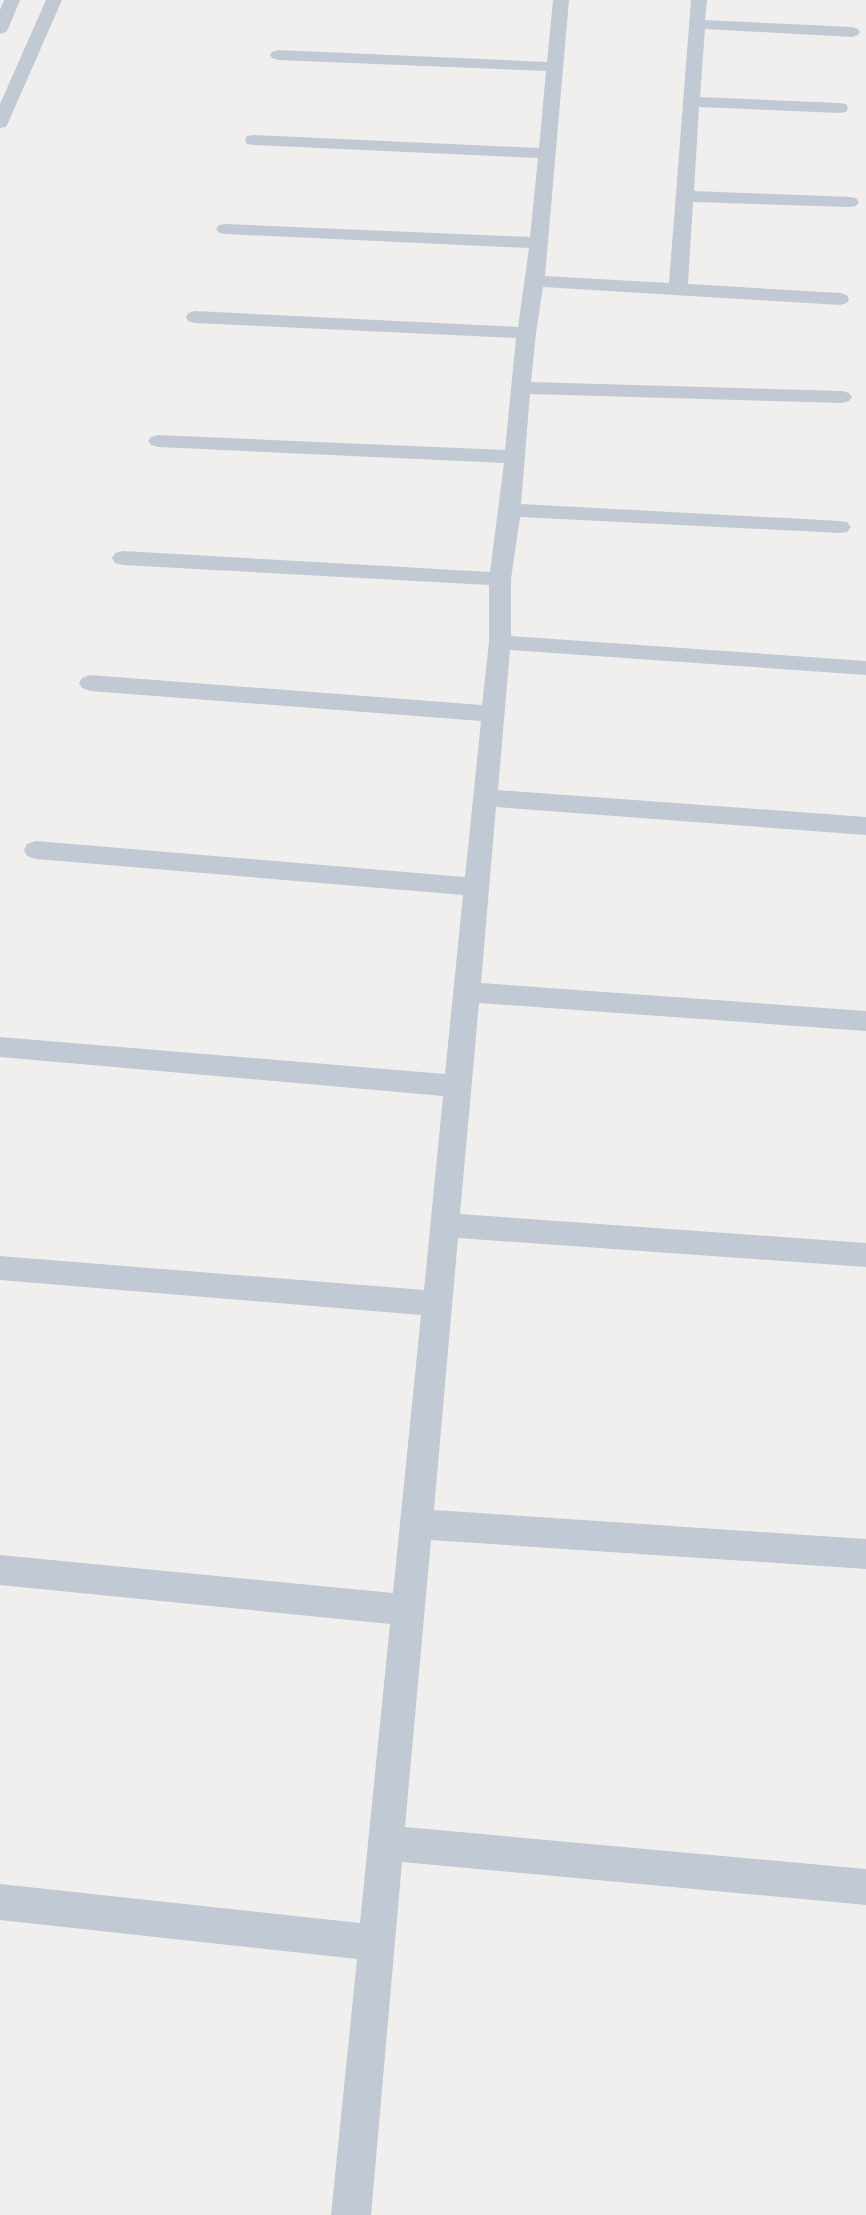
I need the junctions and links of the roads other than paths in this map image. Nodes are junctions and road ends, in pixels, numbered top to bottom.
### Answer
1 (12, 0) edge
2 (54, 0) edge
3 (561, 0) edge
4 (699, 0) edge
5 (697, 24) junction
6 (0, 29) edge
7 (852, 32) dead end
8 (278, 55) dead end
9 (554, 67) junction
10 (691, 102) junction
11 (840, 108) dead end
12 (0, 123) edge
13 (253, 140) dead end
14 (546, 152) junction
15 (685, 196) junction
16 (850, 202) dead end
17 (225, 229) dead end
18 (538, 243) junction
19 (535, 281) junction
20 (678, 289) junction
21 (840, 299) dead end
22 (195, 317) dead end
23 (526, 333) junction
24 (520, 388) junction
25 (842, 397) dead end
26 (158, 441) dead end
27 (514, 457) junction
28 (510, 510) junction
29 (840, 526) dead end
30 (123, 558) dead end
31 (500, 579) junction
32 (500, 642) junction
33 (866, 668) edge
34 (90, 683) dead end
35 (493, 714) junction
36 (485, 798) junction
37 (866, 826) edge
38 (36, 850) dead end
39 (477, 887) junction
40 (466, 992) junction
41 (866, 1021) edge
42 (0, 1047) edge
43 (458, 1086) junction
44 (444, 1225) junction
45 (866, 1255) edge
46 (0, 1268) edge
47 (438, 1304) junction
48 (417, 1524) junction
49 (866, 1554) edge
50 (0, 1570) edge
51 (408, 1610) junction
52 (386, 1843) junction
53 (866, 1887) edge
54 (0, 1902) edge
55 (376, 1943) junction
56 (351, 2215) edge

1 - 6 street
2 - 12 street
3 - 9 street
4 - 5 street
5 - 7 street
5 - 10 street
8 - 9 street
9 - 14 street
10 - 11 street
10 - 15 street
13 - 14 street
14 - 18 street
15 - 16 street
15 - 20 street
17 - 18 street
18 - 19 street
19 - 20 street
19 - 23 street
20 - 21 street
22 - 23 street
23 - 24 street
24 - 25 street
24 - 27 street
26 - 27 street
27 - 28 street
28 - 29 street
28 - 31 street
30 - 31 street
31 - 32 street
32 - 33 street
32 - 35 street
34 - 35 street
35 - 36 street
36 - 37 street
36 - 39 street
38 - 39 street
39 - 40 street
40 - 41 street
40 - 43 street
42 - 43 street
43 - 44 street
44 - 45 street
44 - 47 street
46 - 47 street
47 - 48 street
48 - 49 street
48 - 51 street
50 - 51 street
51 - 52 street
52 - 53 street
52 - 55 street
54 - 55 street
55 - 56 street

